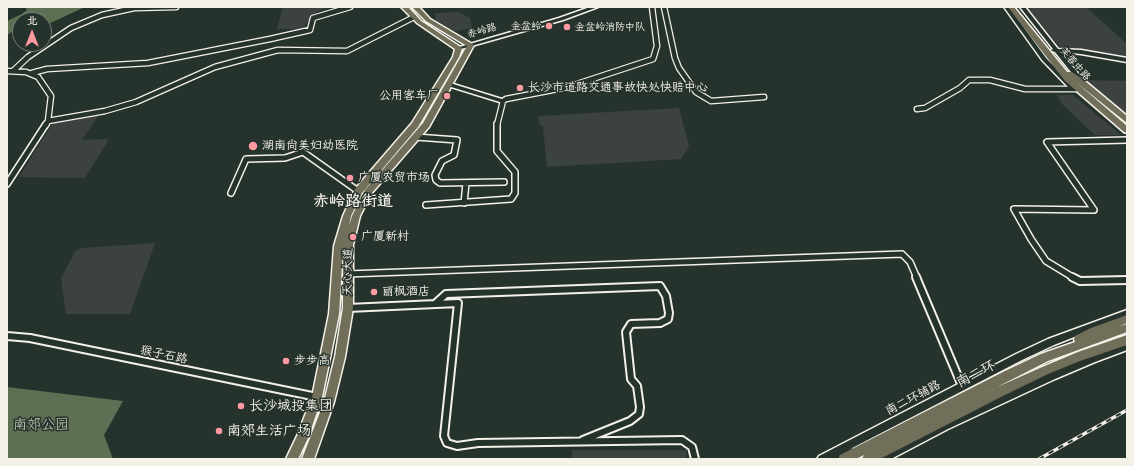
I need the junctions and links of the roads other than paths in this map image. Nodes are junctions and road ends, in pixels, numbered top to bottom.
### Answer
1 (176, 7) edge
2 (350, 7) edge
3 (404, 7) edge
4 (414, 7) edge
5 (588, 7) edge
6 (595, 7) edge
7 (652, 7) edge
8 (664, 7) edge
9 (1006, 7) edge
10 (1011, 7) edge
11 (1016, 7) edge
12 (1022, 7) edge
13 (414, 17) junction
14 (469, 44) junction
15 (459, 48) junction
16 (1053, 50) junction
17 (1127, 60) edge
18 (7, 71) edge
19 (13, 71) junction
20 (32, 73) junction
21 (1069, 77) junction
22 (450, 85) junction
23 (1078, 87) junction
24 (764, 97) dead end
25 (503, 101) junction
26 (917, 109) dead end
27 (48, 120) junction
28 (1124, 123) edge
29 (1127, 130) edge
30 (1127, 136) edge
31 (416, 138) junction
32 (1127, 140) edge
33 (466, 182) junction
34 (504, 182) dead end
35 (7, 184) edge
36 (358, 191) junction
37 (231, 193) dead end
38 (464, 202) junction
39 (426, 205) dead end
40 (347, 274) junction
41 (1127, 280) edge
42 (435, 304) junction
43 (348, 308) junction
44 (1127, 313) edge
45 (1127, 318) edge
46 (1127, 328) edge
47 (7, 336) edge
48 (1127, 340) edge
49 (1127, 346) edge
50 (1045, 357) junction
51 (962, 386) junction
52 (316, 396) junction
53 (579, 442) junction
54 (874, 455) edge
55 (292, 456) edge
56 (308, 459) edge
57 (695, 459) edge
58 (822, 459) edge
59 (832, 459) edge
60 (844, 459) edge

1 - 19 street
2 - 20 street
3 - 13 main road
4 - 14 main road
5 - 14 main road, 赤岭路
6 - 14 main road, 赤岭路
7 - 25 street
8 - 24 street
9 - 23 street
10 - 21 main road, 芙蓉中路
11 - 16 main road, 芙蓉中路
12 - 16 street
13 - 15 main road
13 - 27 street
14 - 15 main road, 赤岭路
14 - 22 main road, 天心大道
15 - 36 main road, 天心大道
16 - 17 street
16 - 21 main road, 芙蓉中路
16 - 23 street
18 - 19 street
19 - 20 street
20 - 27 street
21 - 23 main road
21 - 23 main road
21 - 28 main road, 芙蓉中路
22 - 25 street
22 - 31 main road, 天心大道
23 - 26 street
23 - 28 main road
23 - 30 main road
25 - 38 street
27 - 35 street
28 - 29 main road, 芙蓉中路
31 - 33 street
31 - 40 main road, 天心大道
32 - 41 street
33 - 34 street
33 - 38 street
36 - 37 street
36 - 52 main road, 天心大道
38 - 39 street
40 - 43 main road, 天心大道
40 - 51 street
42 - 43 street
42 - 53 street
42 - 53 street
43 - 56 main road, 天心大道
44 - 51 street, 南二环辅路
45 - 50 main road
46 - 50 main road, 南二环
47 - 52 street, 猴子石路
48 - 54 main road, 南二环
49 - 54 street
50 - 54 main road, 南二环
51 - 58 street, 南二环辅路
52 - 55 main road, 天心大道
53 - 57 street
54 - 59 main road
54 - 60 main road, 南二环

